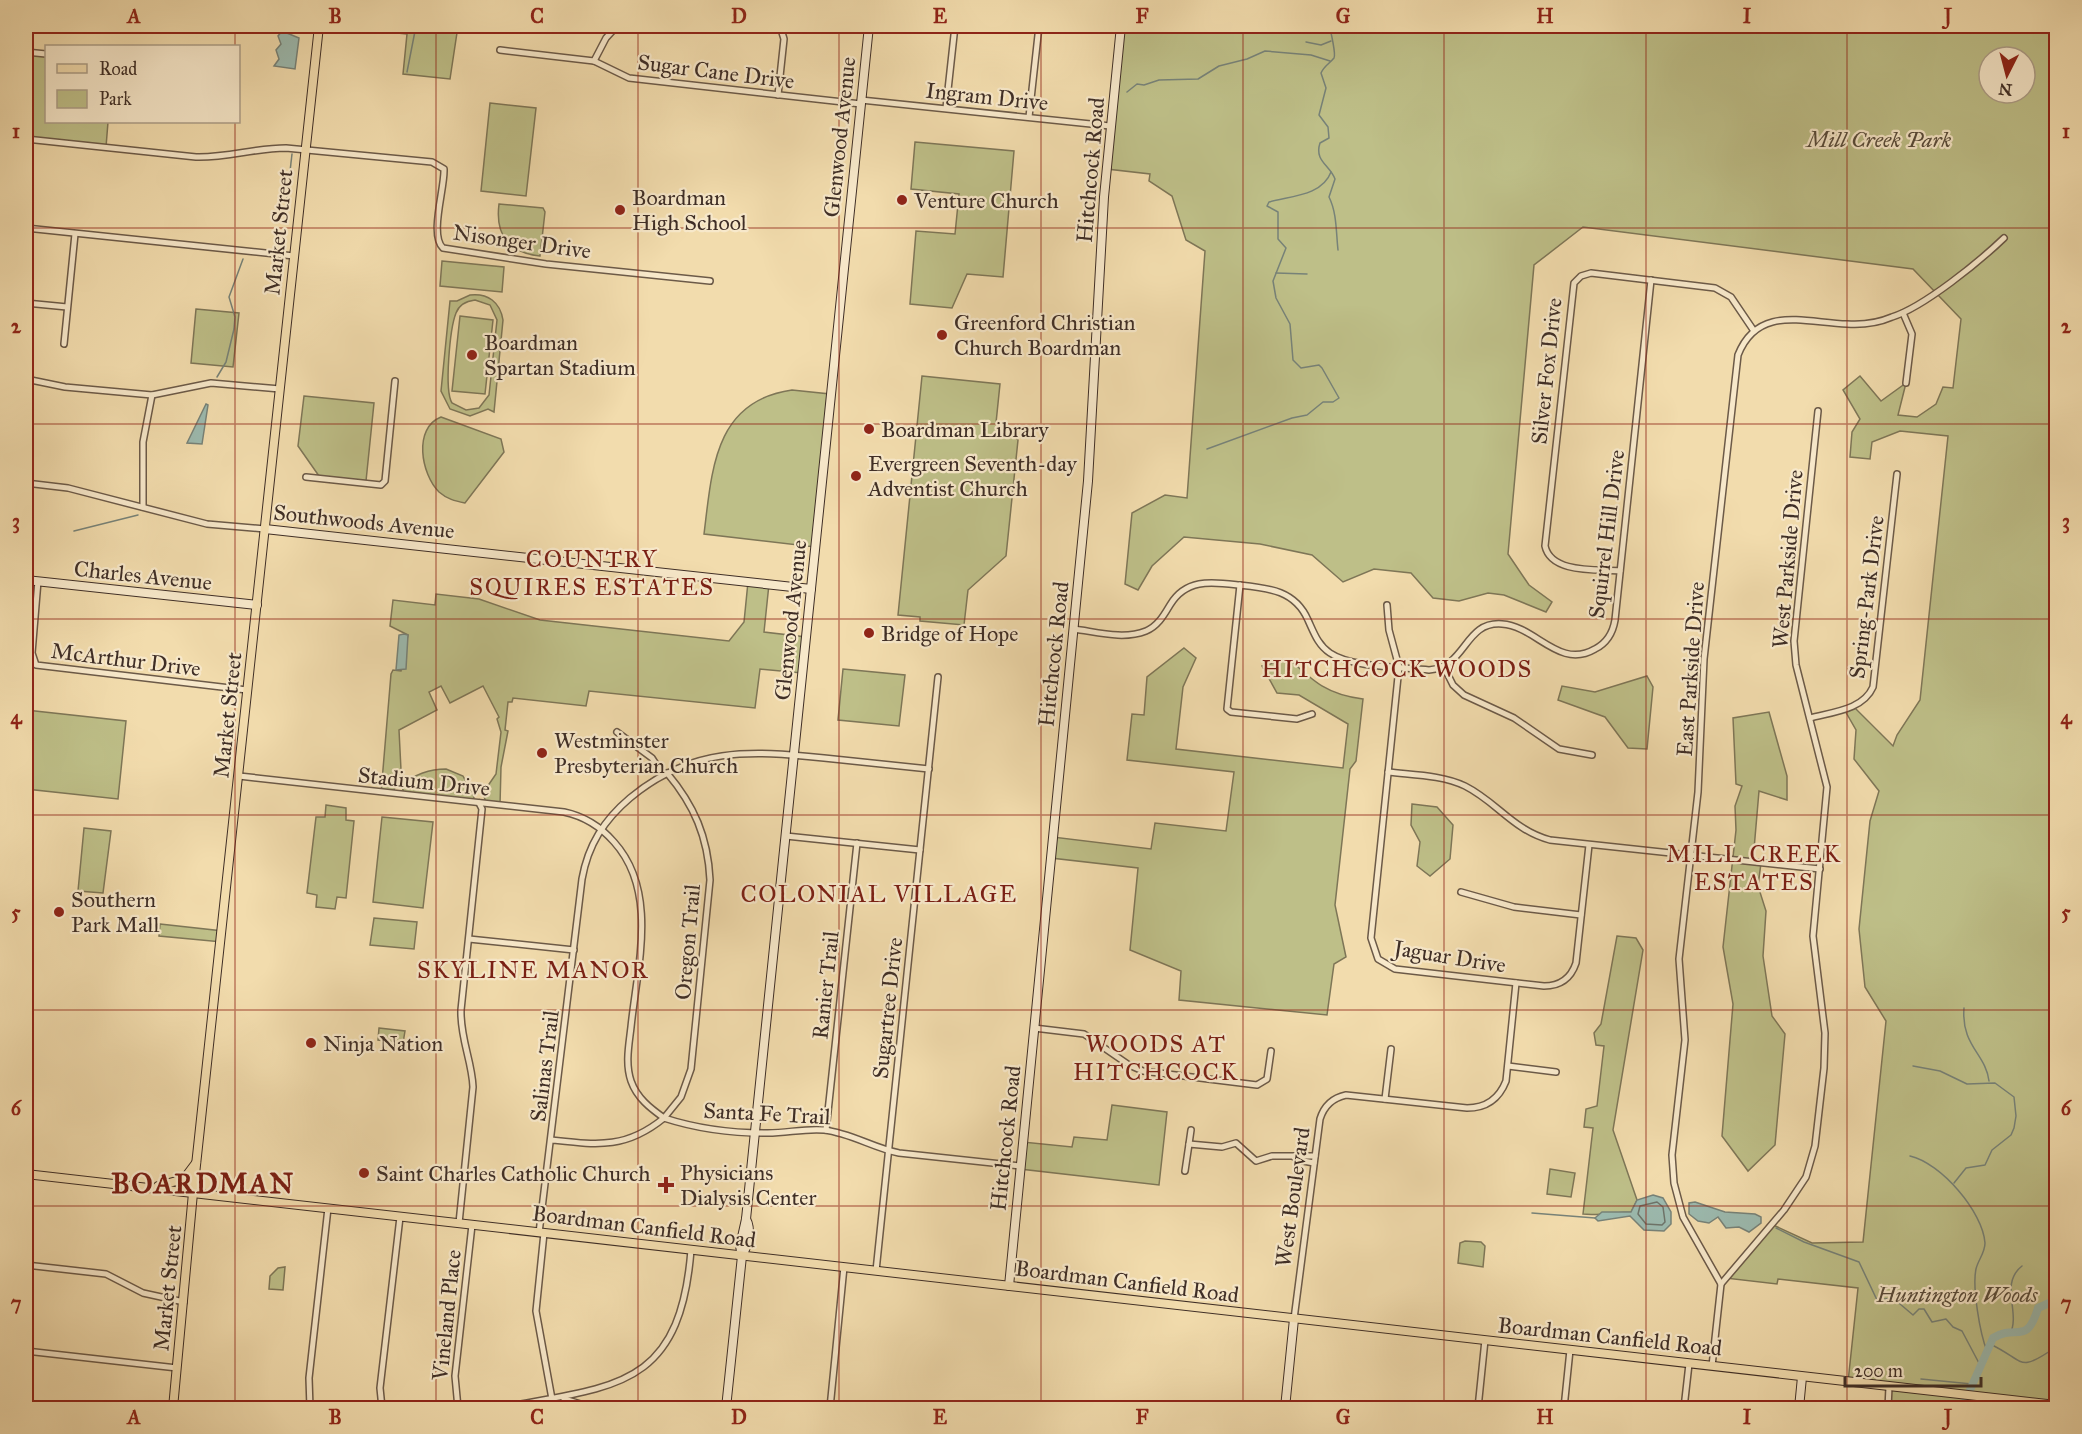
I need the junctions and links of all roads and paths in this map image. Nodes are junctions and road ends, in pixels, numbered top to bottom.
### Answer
1 (319, 26) edge
2 (617, 26) edge
3 (780, 26) edge
4 (869, 26) edge
5 (956, 26) edge
6 (1039, 26) edge
7 (1121, 26) edge
8 (500, 50) dead end
9 (26, 52) edge
10 (45, 54) edge
11 (594, 61) junction
12 (778, 94) junction
13 (861, 102) junction
14 (946, 108) junction
15 (1029, 117) junction
16 (1110, 126) junction
17 (26, 139) edge
18 (305, 150) junction
19 (26, 228) edge
20 (75, 234) junction
21 (2004, 238) dead end
22 (294, 256) junction
23 (1651, 280) junction
24 (710, 281) dead end
25 (26, 303) edge
26 (68, 307) junction
27 (1903, 313) junction
28 (1754, 331) junction
29 (64, 344) dead end
30 (26, 379) edge
31 (395, 381) dead end
32 (1906, 383) dead end
33 (280, 389) junction
34 (152, 395) junction
35 (1818, 411) dead end
36 (1897, 474) dead end
37 (306, 477) dead end
38 (26, 483) edge
39 (143, 507) junction
40 (265, 529) junction
41 (1620, 571) junction
42 (26, 580) edge
43 (38, 581) junction
44 (1240, 585) junction
45 (811, 589) junction
46 (257, 605) junction
47 (1387, 605) dead end
48 (1074, 629) junction
49 (1398, 667) junction
50 (1444, 668) junction
51 (938, 677) dead end
52 (247, 690) junction
53 (1312, 714) dead end
54 (1810, 718) junction
55 (616, 732) dead end
56 (794, 755) junction
57 (1592, 755) dead end
58 (929, 769) junction
59 (1388, 772) junction
60 (665, 774) junction
61 (239, 776) junction
62 (479, 802) junction
63 (601, 830) junction
64 (786, 836) junction
65 (857, 843) junction
66 (1589, 845) junction
67 (920, 850) junction
68 (1692, 855) junction
69 (1820, 869) junction
70 (1461, 892) dead end
71 (1581, 915) junction
72 (469, 939) junction
73 (574, 950) junction
74 (1516, 983) junction
75 (1034, 1028) junction
76 (1391, 1049) dead end
77 (1271, 1051) dead end
78 (1508, 1066) junction
79 (1556, 1072) dead end
80 (1385, 1099) junction
81 (664, 1118) junction
82 (826, 1130) junction
83 (1191, 1130) dead end
84 (755, 1132) junction
85 (552, 1140) junction
86 (1189, 1144) junction
87 (889, 1151) junction
88 (197, 1160) junction
89 (1315, 1160) junction
90 (1020, 1166) junction
91 (1185, 1171) dead end
92 (26, 1174) edge
93 (144, 1188) junction
94 (194, 1193) junction
95 (327, 1208) junction
96 (400, 1217) junction
97 (459, 1223) junction
98 (472, 1225) junction
99 (542, 1233) junction
100 (691, 1250) junction
101 (742, 1256) junction
102 (26, 1265) edge
103 (844, 1267) junction
104 (876, 1271) junction
105 (1721, 1284) junction
106 (1008, 1286) junction
107 (184, 1302) junction
108 (1294, 1318) junction
109 (1485, 1340) junction
110 (26, 1350) edge
111 (1570, 1350) junction
112 (1689, 1364) junction
113 (1712, 1366) junction
114 (177, 1368) junction
115 (1802, 1377) junction
116 (1889, 1387) junction
117 (562, 1398) junction
118 (552, 1399) junction
119 (2056, 1406) edge
120 (173, 1408) edge
121 (310, 1408) edge
122 (382, 1408) edge
123 (458, 1408) edge
124 (498, 1408) edge
125 (594, 1408) edge
126 (726, 1408) edge
127 (830, 1408) edge
128 (1285, 1408) edge
129 (1478, 1408) edge
130 (1564, 1408) edge
131 (1684, 1408) edge
132 (1799, 1408) edge
133 (1888, 1408) edge

1 - 18 main road, Market Street
2 - 11 street
3 - 12 street
4 - 13 street, Glenwood Avenue
5 - 14 street
6 - 15 street
7 - 16 street, Hitchcock Road
8 - 11 street, Sugar Cane Drive
9 - 10 street
11 - 12 street, Sugar Cane Drive
12 - 13 street, Sugar Cane Drive
13 - 14 street, Ingram Drive
13 - 45 street, Glenwood Avenue
14 - 15 street, Ingram Drive
15 - 16 street, Ingram Drive
16 - 48 street, Hitchcock Road
17 - 18 street
18 - 22 main road, Market Street
18 - 24 street, Nisonger Drive
19 - 20 street
20 - 22 street
20 - 26 street
21 - 27 street
22 - 33 main road, Market Street
23 - 28 street, Silver Fox Drive
23 - 41 street, Squirrel Hill Drive
23 - 41 street, Silver Fox Drive
25 - 26 street
26 - 29 street
27 - 28 street
27 - 32 street
28 - 68 street, East Parkside Drive
30 - 34 street
31 - 37 street
33 - 34 street
33 - 40 main road, Market Street
34 - 39 street
35 - 54 street, West Parkside Drive
36 - 54 street, Spring-Park Drive
38 - 39 street, Southwoods Avenue
39 - 40 street, Southwoods Avenue
40 - 45 street, Southwoods Avenue
40 - 46 main road, Market Street
41 - 50 street, Squirrel Hill Drive
42 - 43 street, Charles Avenue
43 - 46 street, Charles Avenue
43 - 52 street, McArthur Drive
44 - 48 street
44 - 49 street
44 - 53 street
45 - 56 street, Glenwood Avenue
46 - 52 main road, Market Street
47 - 49 street, Jaguar Drive
48 - 75 street, Hitchcock Road
49 - 50 street
49 - 59 street, Jaguar Drive
50 - 57 street
51 - 58 street, Sugartree Drive
52 - 61 main road, Market Street
54 - 69 street, West Parkside Drive
55 - 60 street, Oregon Trail
56 - 58 street, Salinas Trail
56 - 60 street, Salinas Trail
56 - 64 street, Glenwood Avenue
58 - 67 street, Sugartree Drive
59 - 66 street
59 - 74 street, Jaguar Drive
60 - 63 street, Salinas Trail
60 - 81 street, Oregon Trail
61 - 62 street, Stadium Drive
61 - 88 main road, Market Street
62 - 63 street, Stadium Drive
62 - 72 street
63 - 73 street, Salinas Trail
63 - 81 street, Stadium Drive
64 - 65 street
64 - 84 street, Glenwood Avenue
65 - 67 street
65 - 82 street, Ranier Trail
66 - 68 street
66 - 71 street, Jaguar Drive
67 - 87 street, Sugartree Drive
68 - 69 street
68 - 105 street, East Parkside Drive
69 - 105 street, West Parkside Drive
70 - 71 street
71 - 74 street, Jaguar Drive
72 - 73 street
72 - 97 street
73 - 85 street, Salinas Trail
74 - 78 street, West Boulevard
75 - 77 street
75 - 90 street, Hitchcock Road
76 - 80 street
78 - 79 street
78 - 80 street, West Boulevard
80 - 89 street, West Boulevard
81 - 84 street, Santa Fe Trail
81 - 85 street
82 - 84 street, Santa Fe Trail
82 - 87 street, Santa Fe Trail
83 - 86 street
84 - 101 street, Glenwood Avenue
85 - 99 street, Salinas Trail
86 - 89 street
86 - 91 street
87 - 90 street, Santa Fe Trail
87 - 104 street, Sugartree Drive
88 - 93 main road
88 - 94 main road, Market Street
89 - 108 street, West Boulevard
90 - 106 street, Hitchcock Road
92 - 93 main road, Boardman Canfield Road
93 - 94 main road, Boardman Canfield Road
94 - 95 main road, Boardman Canfield Road
94 - 107 main road, Market Street
95 - 96 main road, Boardman Canfield Road
95 - 121 street
96 - 97 main road, Boardman Canfield Road
96 - 122 street
97 - 98 main road, Boardman Canfield Road
98 - 99 main road, Boardman Canfield Road
98 - 123 street, Vineland Place
99 - 100 main road, Boardman Canfield Road
99 - 118 street, Salinas Trail
100 - 101 main road, Boardman Canfield Road
100 - 117 street
101 - 103 main road, Boardman Canfield Road
101 - 126 street, Glenwood Avenue
102 - 107 street
103 - 104 main road, Boardman Canfield Road
103 - 127 street
104 - 106 main road, Boardman Canfield Road
105 - 113 street
106 - 108 main road, Boardman Canfield Road
107 - 114 main road, Market Street
108 - 109 main road, Boardman Canfield Road
108 - 128 street, West Boulevard
109 - 111 main road, Boardman Canfield Road
109 - 129 street
110 - 114 street
111 - 112 main road, Boardman Canfield Road
111 - 130 street
112 - 113 main road, Boardman Canfield Road
112 - 131 street
113 - 115 main road, Boardman Canfield Road
114 - 120 main road, Market Street
115 - 116 main road, Boardman Canfield Road
115 - 132 street
116 - 119 main road, Boardman Canfield Road
116 - 133 street
117 - 118 street
117 - 125 street
118 - 124 street

